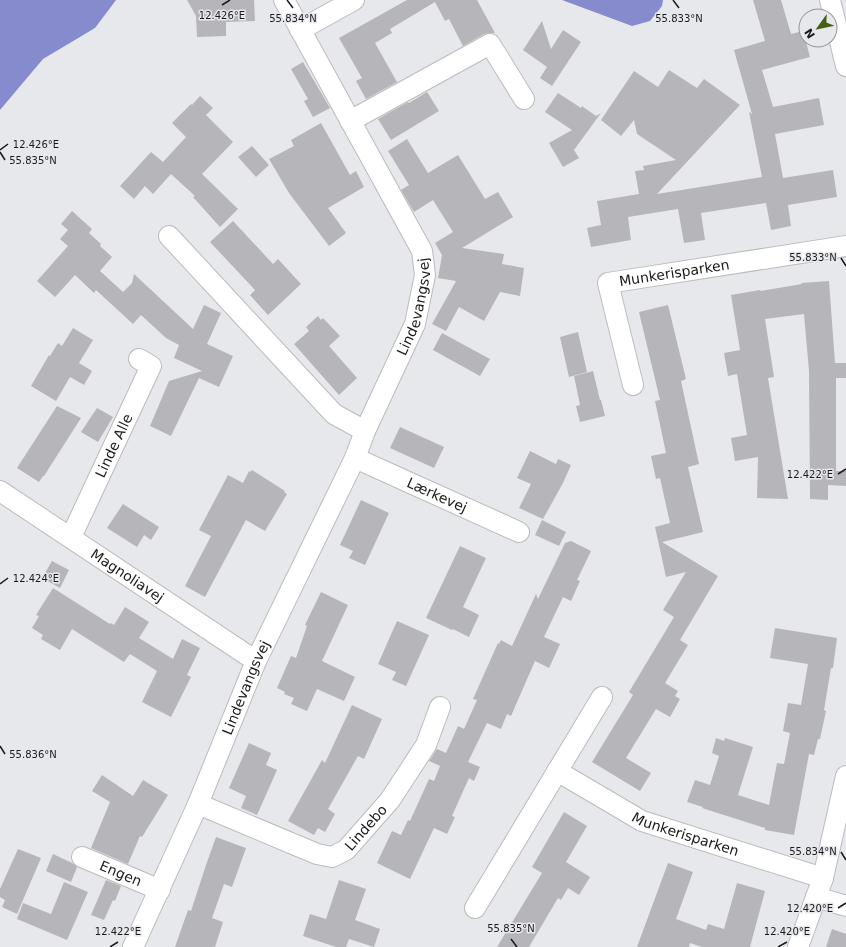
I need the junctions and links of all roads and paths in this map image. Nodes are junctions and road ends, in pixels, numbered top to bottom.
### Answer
1 (284, 0) edge
2 (354, 0) edge
3 (830, 0) edge
4 (300, 30) junction
5 (846, 66) edge
6 (524, 99) dead end
7 (350, 121) junction
8 (169, 236) dead end
9 (846, 246) edge
10 (139, 359) dead end
11 (633, 385) dead end
12 (365, 431) junction
13 (355, 458) junction
14 (0, 491) edge
15 (519, 532) dead end
16 (71, 537) junction
17 (256, 661) junction
18 (602, 697) dead end
19 (440, 707) dead end
20 (557, 771) junction
21 (846, 776) edge
22 (198, 804) junction
23 (82, 857) dead end
24 (823, 878) junction
25 (160, 890) junction
26 (816, 896) junction
27 (846, 906) edge
28 (475, 908) dead end
29 (133, 947) edge
30 (798, 947) edge

1 - 4 street, Lindevangsvej
2 - 4 street
3 - 5 street
4 - 7 street, Lindevangsvej
6 - 7 street
7 - 12 street, Lindevangsvej
8 - 12 street
9 - 11 street, Munkerisparken
10 - 16 street, Linde Alle
12 - 13 street, Lindevangsvej
13 - 15 street, Lærkevej
13 - 17 street, Lindevangsvej
14 - 16 street, Magnoliavej
16 - 17 street, Magnoliavej
17 - 22 street, Lindevangsvej
18 - 20 street
19 - 22 street, Lindebo
20 - 24 street, Munkerisparken
20 - 28 street
21 - 24 street
22 - 25 street, Lindevangsvej
23 - 25 street, Engen
24 - 26 street
25 - 29 street, Lindevangsvej
26 - 27 street
26 - 30 street

